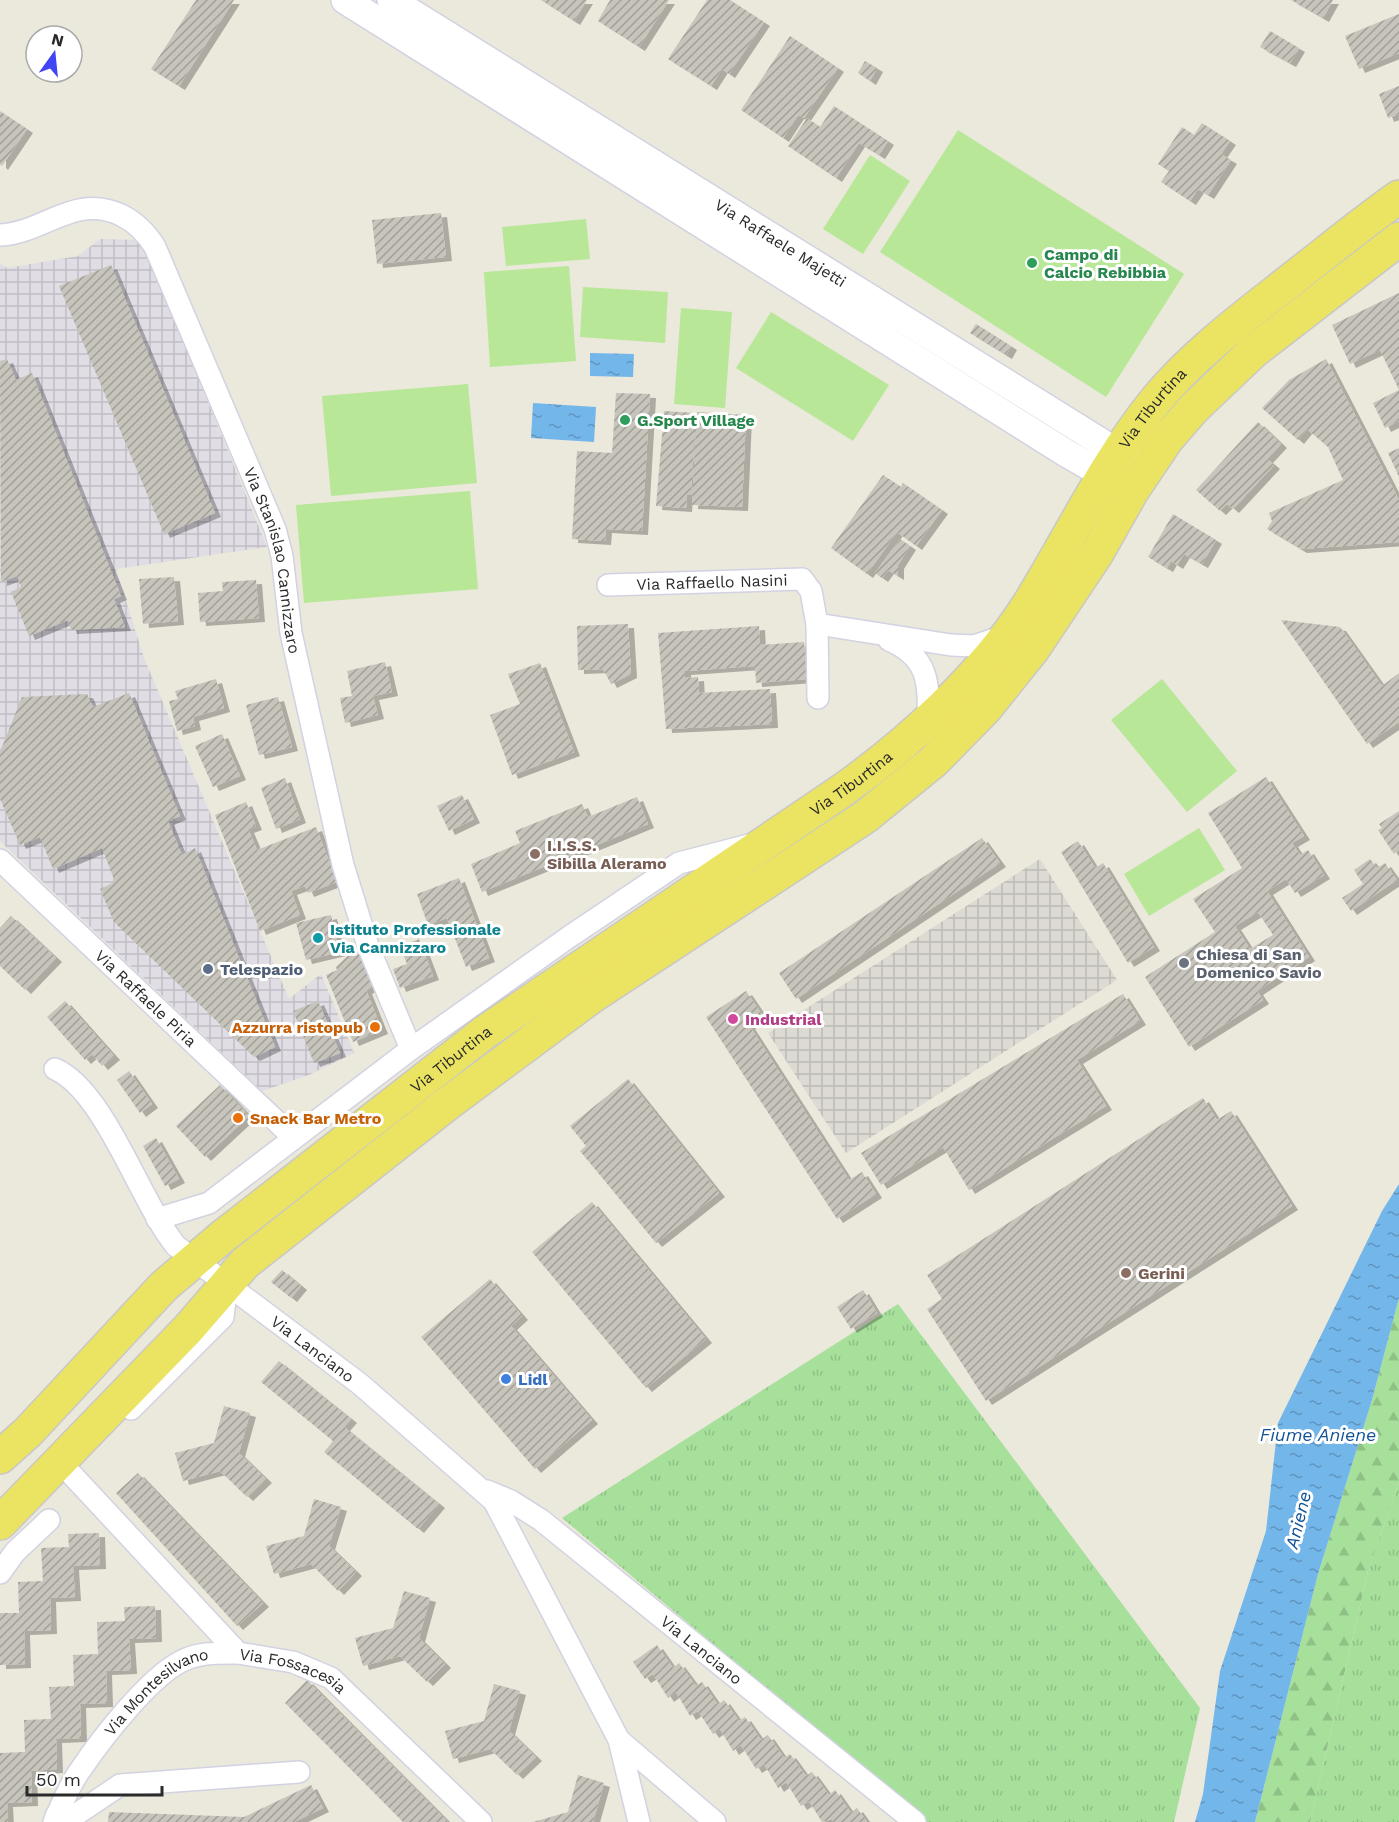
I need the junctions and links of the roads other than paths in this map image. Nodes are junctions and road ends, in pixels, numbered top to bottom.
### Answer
1 (345, 0) edge
2 (391, 0) edge
3 (438, 43) junction
4 (543, 110) junction
5 (1399, 197) edge
6 (0, 235) edge
7 (1399, 239) edge
8 (1038, 403) junction
9 (1024, 426) junction
10 (1111, 464) junction
11 (1139, 480) junction
12 (609, 585) dead end
13 (817, 624) junction
14 (1006, 635) junction
15 (881, 636) junction
16 (818, 698) dead end
17 (928, 722) junction
18 (771, 839) junction
19 (0, 860) edge
20 (411, 1049) junction
21 (55, 1069) dead end
22 (292, 1137) junction
23 (157, 1219) junction
24 (195, 1261) junction
25 (227, 1284) junction
26 (0, 1457) edge
27 (61, 1463) junction
28 (483, 1490) junction
29 (49, 1520) dead end
30 (0, 1523) edge
31 (0, 1573) edge
32 (238, 1653) junction
33 (619, 1740) junction
34 (299, 1772) dead end
35 (55, 1819) edge
36 (481, 1822) edge
37 (639, 1822) edge
38 (715, 1822) edge
39 (915, 1822) edge

1 - 3 street, Via Raffaele Majetti
2 - 3 street, Via Raffaele Majetti
3 - 4 street, Via Raffaele Majetti
4 - 8 street, Via Raffaele Majetti
4 - 9 street, Via Raffaele Majetti
5 - 10 main road, Via Tiburtina
6 - 20 street, Via Stanislao Cannizzaro
7 - 11 main road, Via Tiburtina
8 - 9 street
8 - 10 street, Via Raffaele Majetti
9 - 10 street, Via Raffaele Majetti
10 - 11 street
10 - 14 main road, Via Tiburtina
11 - 25 main road, Via Tiburtina
12 - 13 street, Via Raffaello Nasini
13 - 15 street
13 - 16 street, Via Raffaello Nasini
14 - 15 street
14 - 17 main road, Via Tiburtina
15 - 17 street
17 - 18 main road, Via Tiburtina
18 - 20 street, Via Tiburtina
18 - 24 main road, Via Tiburtina
19 - 22 street, Via Raffaele Piria
20 - 22 street, Via Tiburtina
21 - 23 street, Via Lanciano
22 - 23 street, Via Tiburtina
23 - 24 street, Via Lanciano
24 - 25 street, Via Lanciano
24 - 26 main road, Via Tiburtina
25 - 27 main road, Via Tiburtina
25 - 28 street, Via Lanciano
27 - 30 main road, Via Tiburtina
27 - 32 street, Via Fossacesia
28 - 33 street, Via Lanciano
28 - 39 street, Via Lanciano
29 - 31 street
32 - 35 street, Via Montesilvano
32 - 36 street, Via Fossacesia
33 - 37 street
33 - 38 street, Via Lanciano
34 - 35 street

